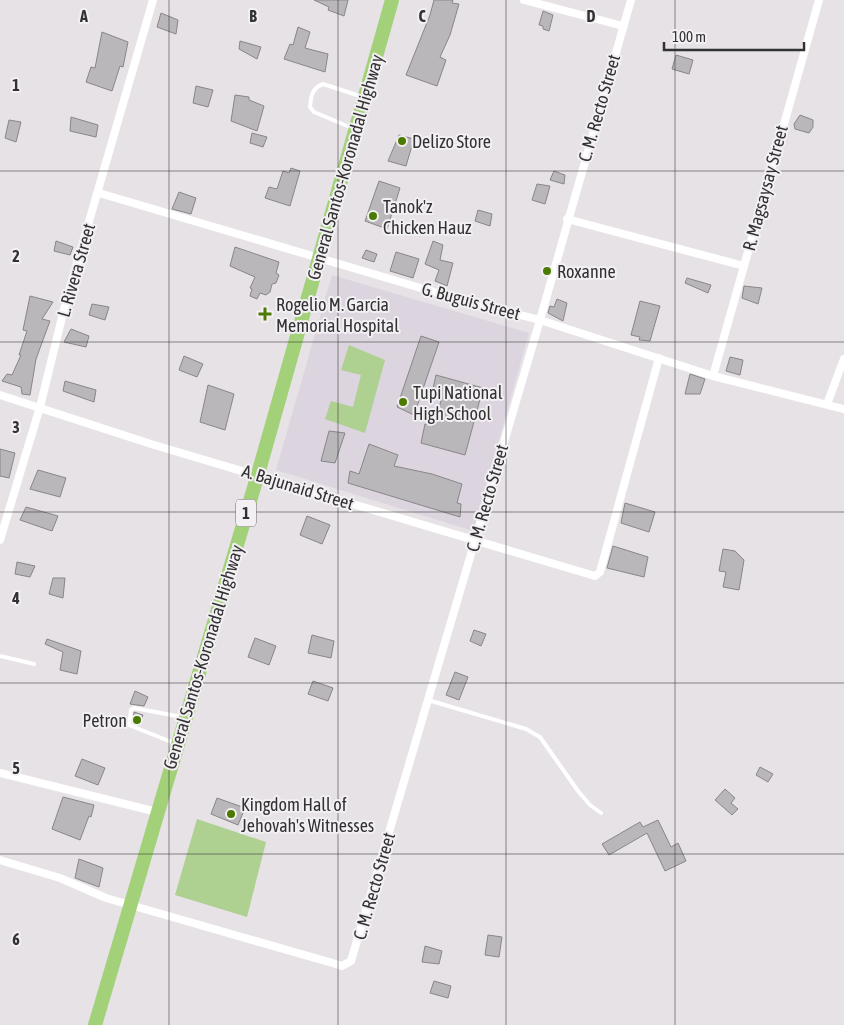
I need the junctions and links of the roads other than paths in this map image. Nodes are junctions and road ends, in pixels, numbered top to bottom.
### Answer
1 (152, 0) edge
2 (392, 0) edge
3 (524, 0) edge
4 (631, 0) edge
5 (819, 0) edge
6 (623, 26) junction
7 (364, 97) junction
8 (354, 128) junction
9 (99, 192) junction
10 (568, 219) junction
11 (320, 257) junction
12 (744, 266) junction
13 (540, 320) junction
14 (659, 358) junction
15 (844, 359) edge
16 (712, 376) junction
17 (0, 395) edge
18 (828, 404) junction
19 (40, 407) junction
20 (844, 409) edge
21 (258, 474) junction
22 (0, 540) edge
23 (475, 541) junction
24 (0, 656) edge
25 (34, 664) dead end
26 (428, 700) junction
27 (184, 717) junction
28 (176, 744) junction
29 (0, 773) edge
30 (157, 812) junction
31 (601, 812) dead end
32 (0, 860) edge
33 (129, 904) junction
34 (95, 1025) edge

1 - 9 street, L. Rivera Street
2 - 7 highway, General Santos-Koronadal Highway / 1
3 - 6 street
4 - 6 street, C. M. Recto Street
5 - 12 street, R. Magsaysay Street
6 - 10 street, C. M. Recto Street
7 - 8 highway, General Santos-Koronadal Highway / 1
7 - 8 lane
8 - 11 highway, General Santos-Koronadal Highway / 1
9 - 11 street, G. Buguis Street
9 - 19 street, L. Rivera Street
10 - 12 street
10 - 13 street, C. M. Recto Street
11 - 13 street, G. Buguis Street
11 - 21 highway, General Santos-Koronadal Highway / 1
12 - 16 street, R. Magsaysay Street
13 - 14 street, G. Buguis Street
13 - 23 street, C. M. Recto Street
14 - 16 street, G. Buguis Street
14 - 23 street, A. Bajunaid Street
15 - 18 street
16 - 18 street, G. Buguis Street
17 - 19 street, A. Bajunaid Street
18 - 20 street, G. Buguis Street
19 - 21 street, A. Bajunaid Street
19 - 22 street, L. Rivera Street
21 - 23 street, A. Bajunaid Street
21 - 27 highway, General Santos-Koronadal Highway / 1
23 - 26 street, C. M. Recto Street
24 - 25 lane
26 - 31 lane
26 - 33 street, C. M. Recto Street
27 - 28 highway, General Santos-Koronadal Highway / 1
27 - 28 lane
28 - 30 highway, General Santos-Koronadal Highway / 1
29 - 30 street
30 - 33 highway, General Santos-Koronadal Highway / 1
32 - 33 street
33 - 34 highway, General Santos-Koronadal Highway / 1

